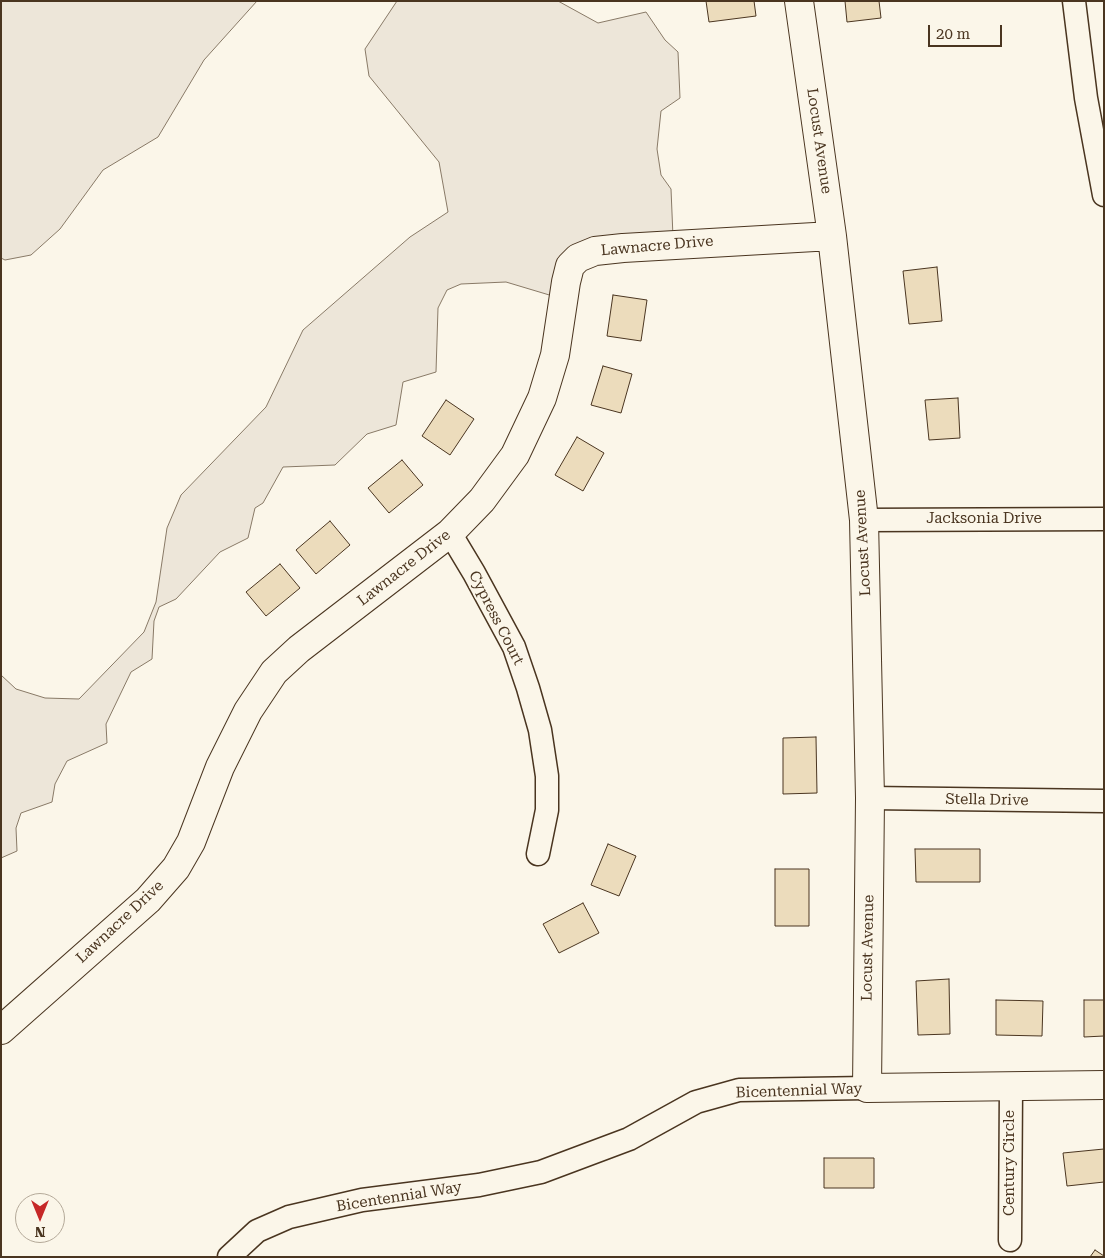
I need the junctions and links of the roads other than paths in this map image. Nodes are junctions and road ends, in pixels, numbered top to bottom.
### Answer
1 (799, 1) edge
2 (1074, 1) edge
3 (1104, 195) edge
4 (832, 236) junction
5 (1104, 519) edge
6 (864, 520) junction
7 (450, 533) junction
8 (870, 798) junction
9 (1104, 801) edge
10 (538, 854) dead end
11 (1, 1030) edge
12 (1104, 1085) edge
13 (1011, 1086) junction
14 (867, 1088) junction
15 (1010, 1240) dead end
16 (229, 1257) edge

1 - 4 street, Locust Avenue
2 - 3 street
4 - 6 street, Locust Avenue
4 - 7 street, Lawnacre Drive
5 - 6 street, Jacksonia Drive
6 - 8 street, Locust Avenue
7 - 10 street, Cypress Court
7 - 11 street, Lawnacre Drive
8 - 9 street, Stella Drive
8 - 14 street, Locust Avenue
12 - 13 street, Bicentennial Way
13 - 14 street, Bicentennial Way
13 - 15 street, Century Circle
14 - 16 street, Bicentennial Way

